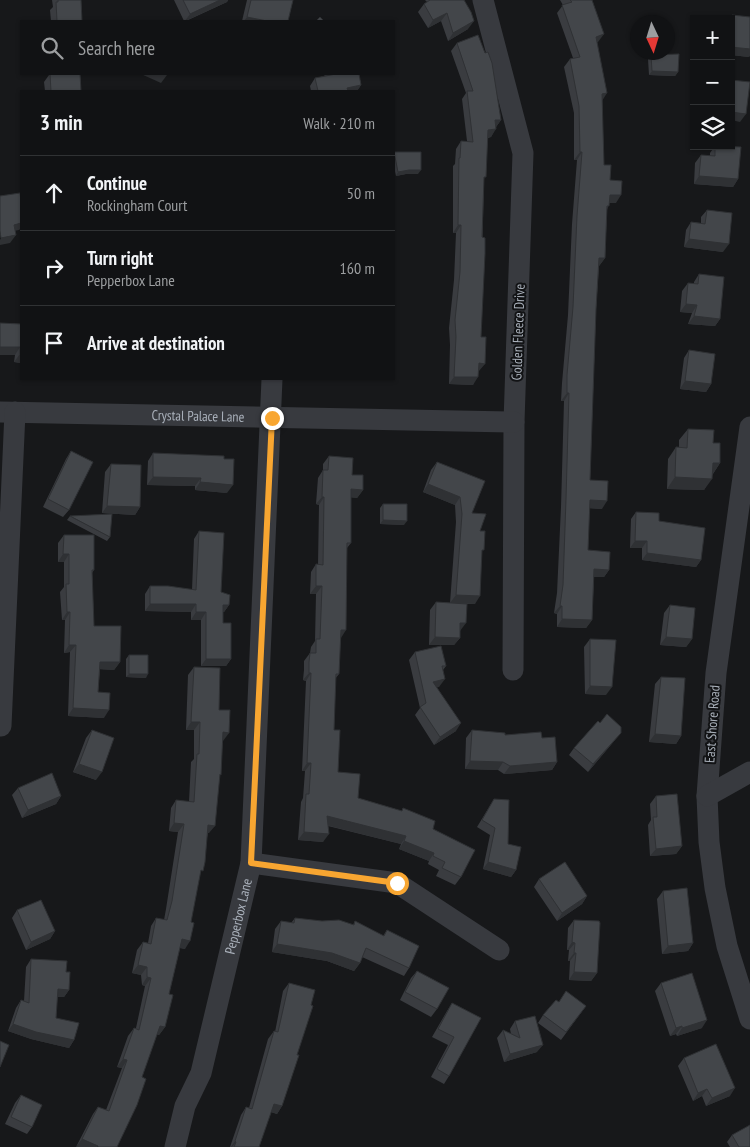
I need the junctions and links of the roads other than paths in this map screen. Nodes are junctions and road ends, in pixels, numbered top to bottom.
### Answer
1 (483, 0) edge
2 (272, 380) edge
3 (7, 412) edge
4 (272, 418) junction
5 (514, 422) junction
6 (750, 427) edge
7 (513, 670) dead end
8 (1, 726) edge
9 (750, 772) edge
10 (707, 796) junction
11 (251, 863) junction
12 (499, 950) dead end
13 (749, 1014) edge
14 (175, 1147) edge

1 - 5 street, Golden Fleece Drive
2 - 4 street, Pepperbox Lane
3 - 4 street, Crystal Palace Lane
3 - 8 street
4 - 5 street, Crystal Palace Lane
4 - 11 street, Pepperbox Lane
5 - 7 street, Golden Fleece Drive
6 - 10 street, East Shore Road
9 - 10 street
10 - 13 street, East Shore Road
11 - 12 street
11 - 14 street, Pepperbox Lane

